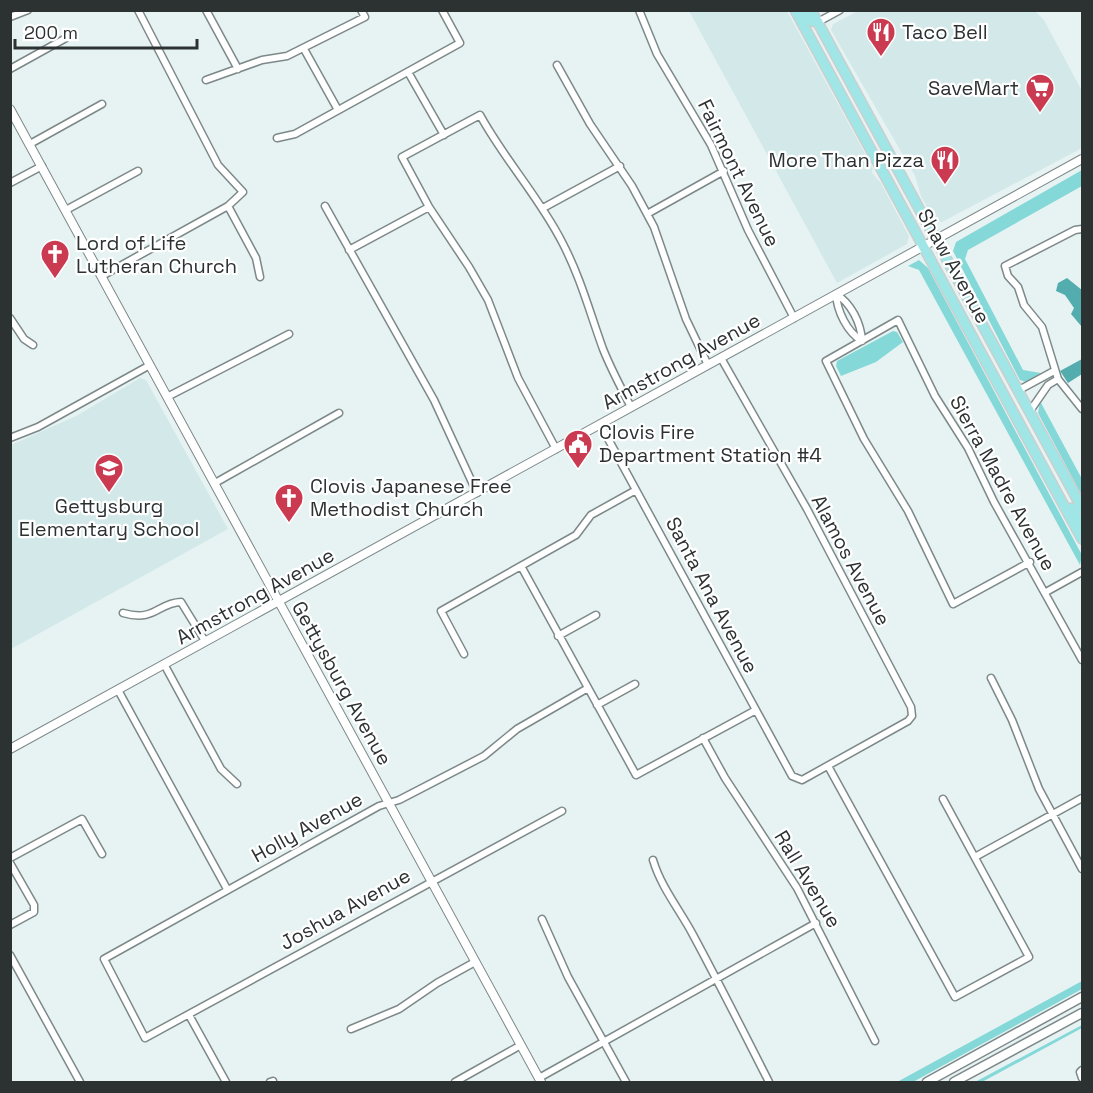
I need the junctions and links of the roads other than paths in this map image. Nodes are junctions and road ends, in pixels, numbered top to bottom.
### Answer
1 (28, 10) edge
2 (138, 10) edge
3 (207, 10) edge
4 (442, 10) edge
5 (639, 10) edge
6 (795, 10) edge
7 (804, 10) edge
8 (812, 10) edge
9 (840, 10) edge
10 (363, 14) edge
11 (10, 17) edge
12 (818, 22) junction
13 (66, 38) dead end
14 (304, 49) junction
15 (557, 64) dead end
16 (10, 69) edge
17 (238, 69) junction
18 (408, 72) junction
19 (206, 80) dead end
20 (102, 104) dead end
21 (10, 109) edge
22 (338, 110) junction
23 (444, 135) junction
24 (277, 138) dead end
25 (30, 144) junction
26 (1083, 159) edge
27 (42, 166) junction
28 (620, 166) junction
29 (138, 171) dead end
30 (724, 171) junction
31 (10, 183) edge
32 (325, 206) dead end
33 (228, 207) junction
34 (429, 207) junction
35 (543, 208) junction
36 (66, 210) junction
37 (647, 214) junction
38 (1082, 229) edge
39 (936, 240) junction
40 (923, 246) junction
41 (349, 250) junction
42 (102, 276) junction
43 (260, 277) dead end
44 (836, 294) junction
45 (10, 318) edge
46 (794, 318) junction
47 (289, 334) dead end
48 (862, 341) junction
49 (33, 345) dead end
50 (721, 358) junction
51 (150, 364) junction
52 (708, 365) junction
53 (1054, 371) junction
54 (1058, 379) junction
55 (1019, 390) junction
56 (168, 397) junction
57 (631, 407) junction
58 (1083, 409) edge
59 (1030, 411) junction
60 (339, 413) dead end
61 (600, 424) junction
62 (10, 438) edge
63 (556, 449) junction
64 (215, 483) junction
65 (1055, 488) junction
66 (636, 490) junction
67 (477, 493) junction
68 (1083, 508) edge
69 (1083, 525) edge
70 (1083, 538) edge
71 (1030, 562) junction
72 (520, 566) junction
73 (1083, 572) edge
74 (1046, 592) junction
75 (279, 601) junction
76 (123, 614) dead end
77 (596, 615) dead end
78 (558, 636) junction
79 (205, 642) junction
80 (464, 654) dead end
81 (1083, 660) edge
82 (164, 664) junction
83 (991, 678) dead end
84 (635, 684) dead end
85 (588, 688) junction
86 (118, 690) junction
87 (597, 705) junction
88 (756, 710) junction
89 (703, 738) junction
90 (10, 749) edge
91 (828, 766) junction
92 (237, 784) dead end
93 (1083, 798) edge
94 (943, 799) dead end
95 (388, 803) junction
96 (562, 811) dead end
97 (1053, 815) junction
98 (102, 854) dead end
99 (975, 857) junction
100 (10, 860) edge
101 (653, 860) dead end
102 (1083, 869) edge
103 (432, 881) junction
104 (226, 889) junction
105 (542, 919) dead end
106 (816, 923) junction
107 (10, 925) edge
108 (10, 955) edge
109 (476, 962) junction
110 (717, 980) junction
111 (1083, 997) edge
112 (1083, 1012) edge
113 (189, 1015) junction
114 (351, 1029) dead end
115 (145, 1038) joint
116 (875, 1041) dead end
117 (604, 1042) junction
118 (521, 1045) junction
119 (540, 1080) edge
120 (81, 1083) edge
121 (226, 1083) edge
122 (455, 1083) edge
123 (626, 1083) edge
124 (769, 1083) edge
125 (927, 1083) edge
126 (954, 1083) edge

1 - 11 street
2 - 33 street
3 - 17 street
4 - 18 street
5 - 30 street, Fairmont Avenue
6 - 40 main road, Shaw Avenue
7 - 12 main road
8 - 12 main road, Shaw Avenue
9 - 12 street
10 - 14 street
12 - 39 main road, Shaw Avenue
13 - 16 street
14 - 17 street
14 - 22 street
15 - 28 street
17 - 19 street
18 - 22 street
18 - 23 street
20 - 25 street
21 - 25 street, Gettysburg Avenue
22 - 24 street
23 - 34 street
23 - 35 street
25 - 27 street, Gettysburg Avenue
26 - 39 street, Armstrong Avenue
27 - 31 street
27 - 36 street, Gettysburg Avenue
28 - 35 street
28 - 37 street
29 - 36 street
30 - 37 street
30 - 46 street, Fairmont Avenue
32 - 41 street
33 - 42 street
33 - 43 street
34 - 41 street
34 - 63 street
35 - 57 street
36 - 42 street, Gettysburg Avenue
37 - 52 street
38 - 53 street
39 - 40 street, Armstrong Avenue
39 - 55 main road, Shaw Avenue
40 - 44 street, Armstrong Avenue
40 - 65 main road, Shaw Avenue
41 - 67 street
42 - 51 street, Gettysburg Avenue
44 - 46 street, Armstrong Avenue
44 - 48 street
44 - 48 street
45 - 49 street
46 - 50 street, Armstrong Avenue
47 - 56 street
48 - 71 street, Sierra Madre Avenue
48 - 71 street
50 - 52 street, Armstrong Avenue
50 - 91 street, Alamos Avenue
51 - 56 street, Gettysburg Avenue
51 - 62 street
52 - 57 street, Armstrong Avenue
53 - 54 street
53 - 55 street
54 - 58 street
54 - 59 street
55 - 59 main road, Shaw Avenue
56 - 64 street, Gettysburg Avenue
57 - 61 street, Armstrong Avenue
59 - 68 main road, Shaw Avenue
60 - 64 street
61 - 63 street, Armstrong Avenue
61 - 66 street, Santa Ana Avenue
63 - 67 street, Armstrong Avenue
64 - 75 street, Gettysburg Avenue
65 - 69 main road
65 - 70 main road, Shaw Avenue
66 - 72 street
66 - 88 street, Santa Ana Avenue
67 - 75 street, Armstrong Avenue
71 - 74 street, Sierra Madre Avenue
72 - 78 street
72 - 80 street
73 - 74 street
74 - 81 street, Sierra Madre Avenue
75 - 79 street, Armstrong Avenue
75 - 95 street, Gettysburg Avenue
76 - 79 street
77 - 78 street
78 - 85 street
79 - 82 street, Armstrong Avenue
82 - 86 street, Armstrong Avenue
82 - 92 street
83 - 97 street
84 - 87 street
85 - 87 street
85 - 95 street, Holly Avenue
86 - 90 street, Armstrong Avenue
86 - 104 street
87 - 89 street
88 - 89 street
88 - 91 street, Santa Ana Avenue
89 - 106 street, Rall Avenue
91 - 99 street
93 - 97 street
94 - 99 street
95 - 103 street, Gettysburg Avenue
95 - 104 street, Holly Avenue
96 - 103 street, Joshua Avenue
97 - 99 street
97 - 102 street
98 - 100 street
100 - 107 street
101 - 110 street
103 - 109 street, Gettysburg Avenue
103 - 113 street, Joshua Avenue
104 - 115 street, Holly Avenue
105 - 117 street
106 - 110 street
106 - 116 street, Rall Avenue
108 - 120 street
109 - 114 street
109 - 118 street, Gettysburg Avenue
110 - 117 street
110 - 124 street
111 - 125 main road
112 - 126 main road
113 - 115 street, Joshua Avenue
113 - 121 street
117 - 119 street
117 - 123 street
118 - 119 street, Gettysburg Avenue
118 - 122 street

